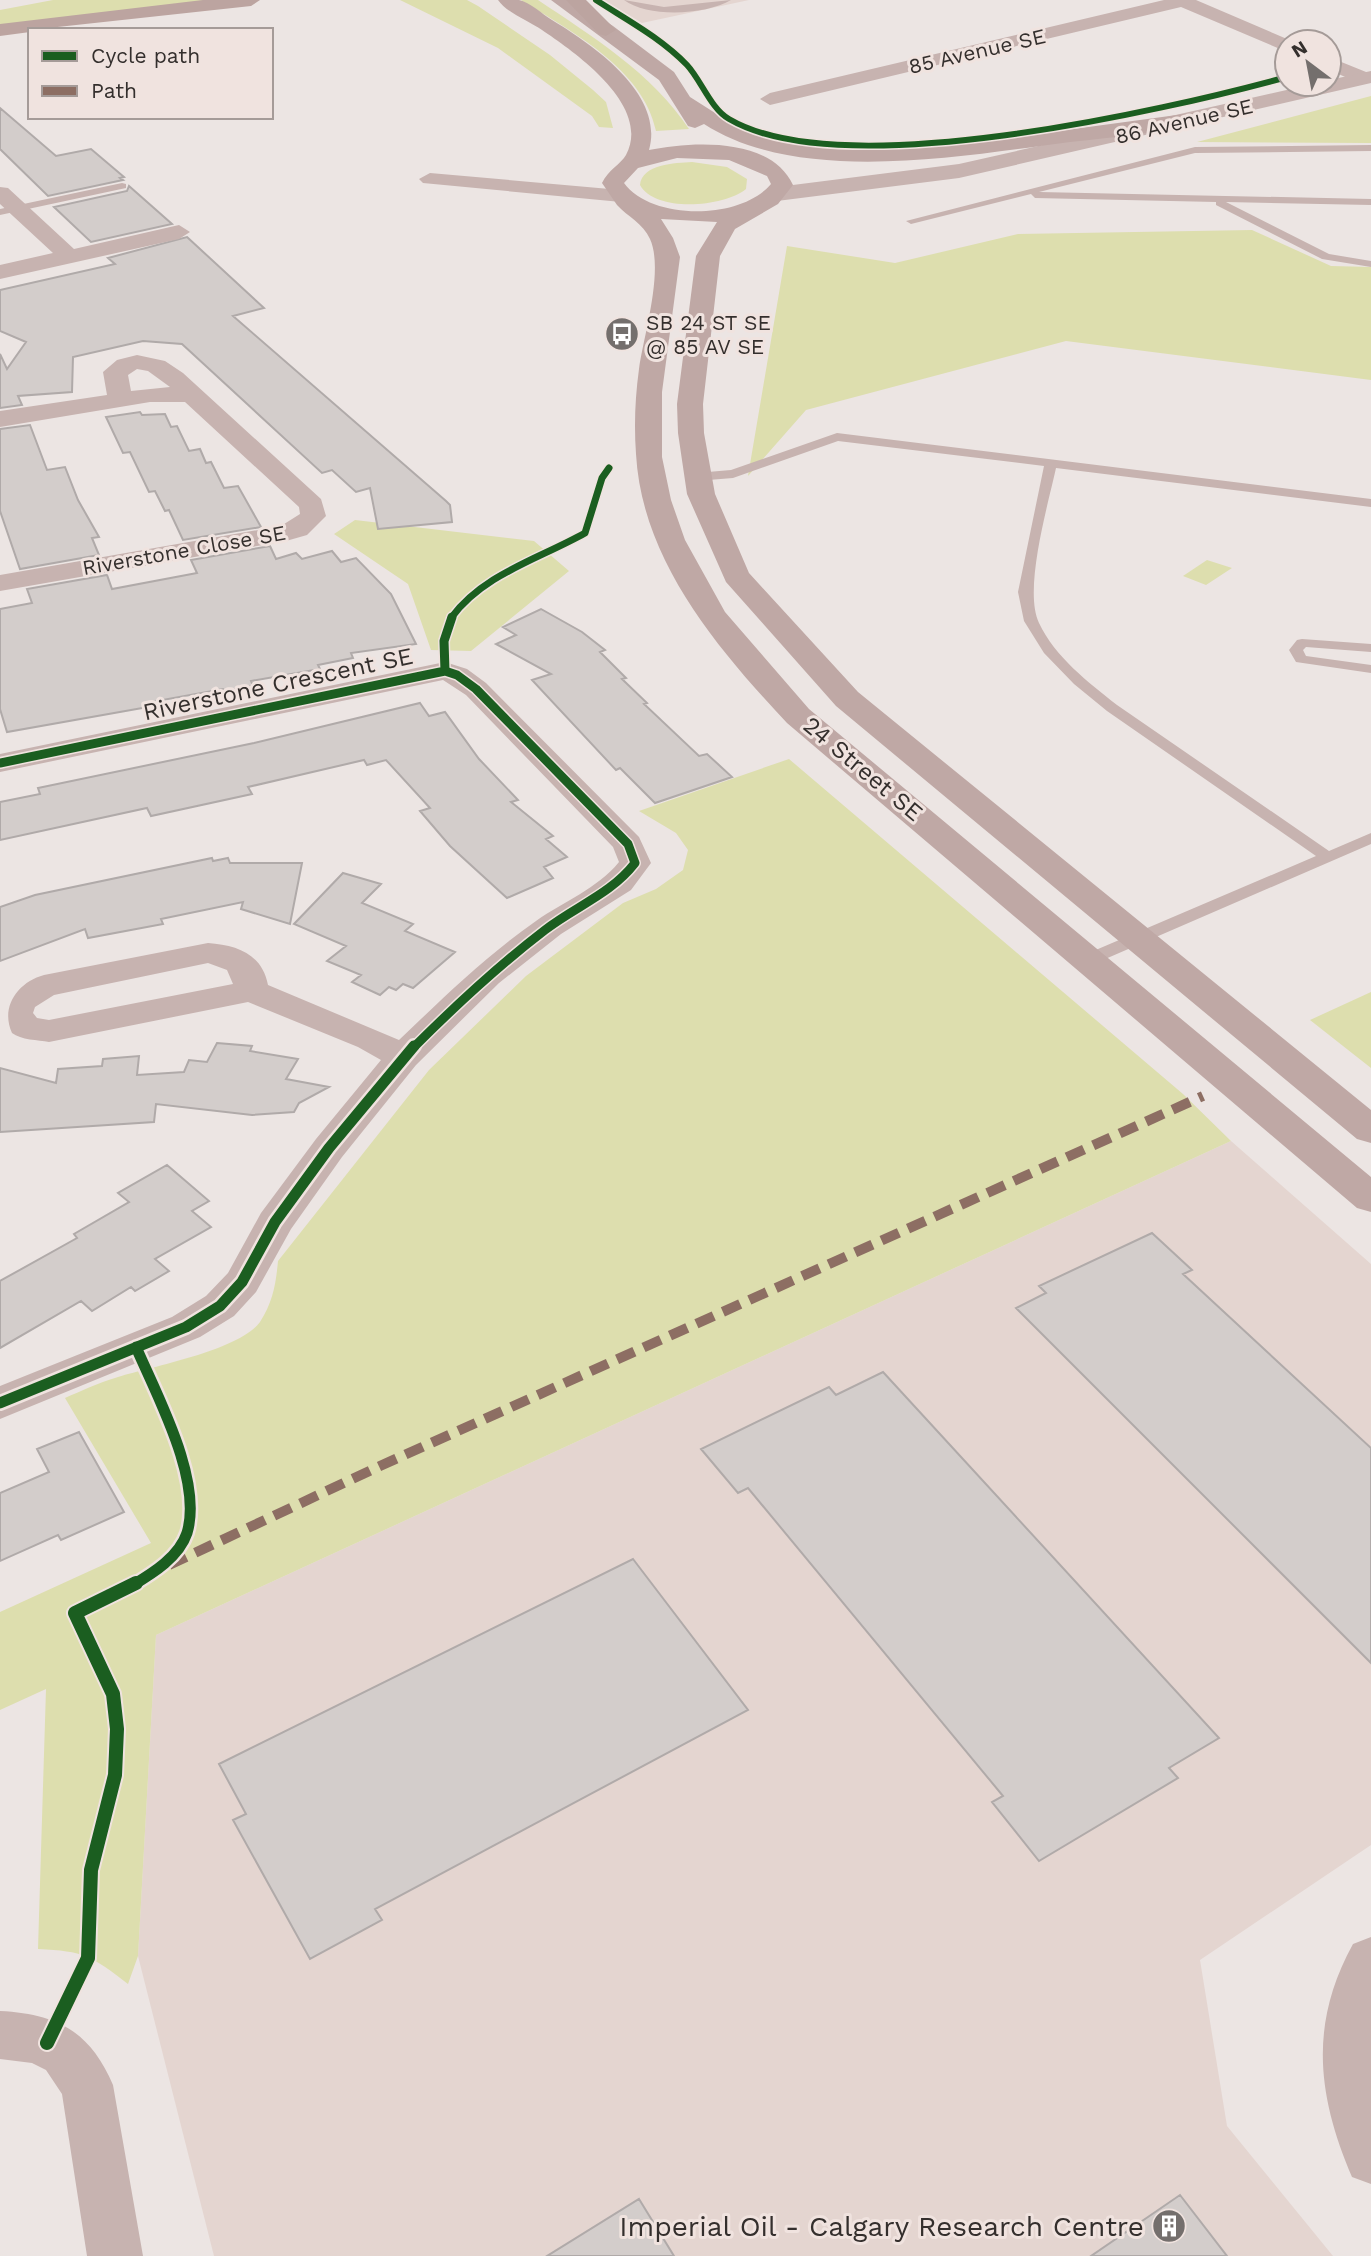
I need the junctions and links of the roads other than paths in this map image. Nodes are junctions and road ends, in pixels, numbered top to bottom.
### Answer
1 (241, 0) edge
2 (251, 0) edge
3 (507, 0) edge
4 (560, 0) edge
5 (575, 0) edge
6 (628, 0) edge
7 (727, 0) edge
8 (1182, 1) edge
9 (217, 4) junction
10 (1079, 6) dead end
11 (1110, 20) junction
12 (0, 30) edge
13 (606, 30) junction
14 (1273, 40) edge
15 (1343, 69) edge
16 (1369, 79) edge
17 (770, 99) dead end
18 (682, 101) junction
19 (1199, 118) junction
20 (1371, 148) edge
21 (743, 157) junction
22 (997, 160) junction
23 (629, 165) junction
24 (766, 165) junction
25 (430, 179) dead end
26 (122, 186) dead end
27 (530, 187) junction
28 (0, 193) edge
29 (1014, 194) junction
30 (623, 198) junction
31 (767, 200) junction
32 (1214, 200) junction
33 (1371, 202) edge
34 (9, 210) edge
35 (911, 221) dead end
36 (179, 232) dead end
37 (69, 256) junction
38 (1371, 264) edge
39 (0, 272) edge
40 (0, 419) edge
41 (1050, 465) junction
42 (696, 477) junction
43 (1371, 503) edge
44 (0, 583) edge
45 (1371, 648) edge
46 (1371, 669) edge
47 (0, 763) edge
48 (1371, 838) edge
49 (1328, 857) junction
50 (1137, 940) junction
51 (1090, 959) junction
52 (251, 991) junction
53 (403, 1057) junction
54 (1371, 1130) edge
55 (1371, 1198) edge
56 (0, 1403) edge
57 (1371, 1960) edge
58 (0, 2035) edge
59 (1371, 2158) edge
60 (115, 2256) edge

1 - 9 highway
2 - 9 highway
3 - 23 main road
4 - 13 main road
5 - 13 highway
6 - 7 lane
8 - 11 street, 85 Avenue SE
8 - 14 street
9 - 12 highway
10 - 11 street
11 - 17 street, 85 Avenue SE
13 - 18 main road
15 - 16 street
16 - 19 street, 86 Avenue SE
18 - 19 main road
18 - 21 main road
19 - 22 street, 86 Avenue SE
20 - 29 lane
21 - 23 main road
21 - 24 main road
22 - 24 street, 86 Avenue SE
22 - 31 street, 86 Avenue SE
23 - 27 street
23 - 30 main road
24 - 31 main road
25 - 27 street
26 - 34 lane
27 - 30 street
28 - 34 street
29 - 32 lane
29 - 35 lane
30 - 31 main road
30 - 51 main road, 24 Street SE
31 - 42 main road, 24 Street SE
32 - 33 lane
32 - 38 lane
34 - 37 street
36 - 37 street
37 - 39 street
40 - 44 street, Riverstone Close SE
41 - 42 lane
41 - 43 lane
41 - 49 lane
42 - 50 main road, 24 Street SE
45 - 46 lane
47 - 53 street, Riverstone Crescent SE
48 - 49 lane
49 - 50 lane
50 - 51 lane
50 - 54 main road, 24 Street SE
51 - 55 main road, 24 Street SE
52 - 52 street
52 - 53 street
53 - 56 street, Riverstone Crescent SE
57 - 59 street
58 - 60 street

